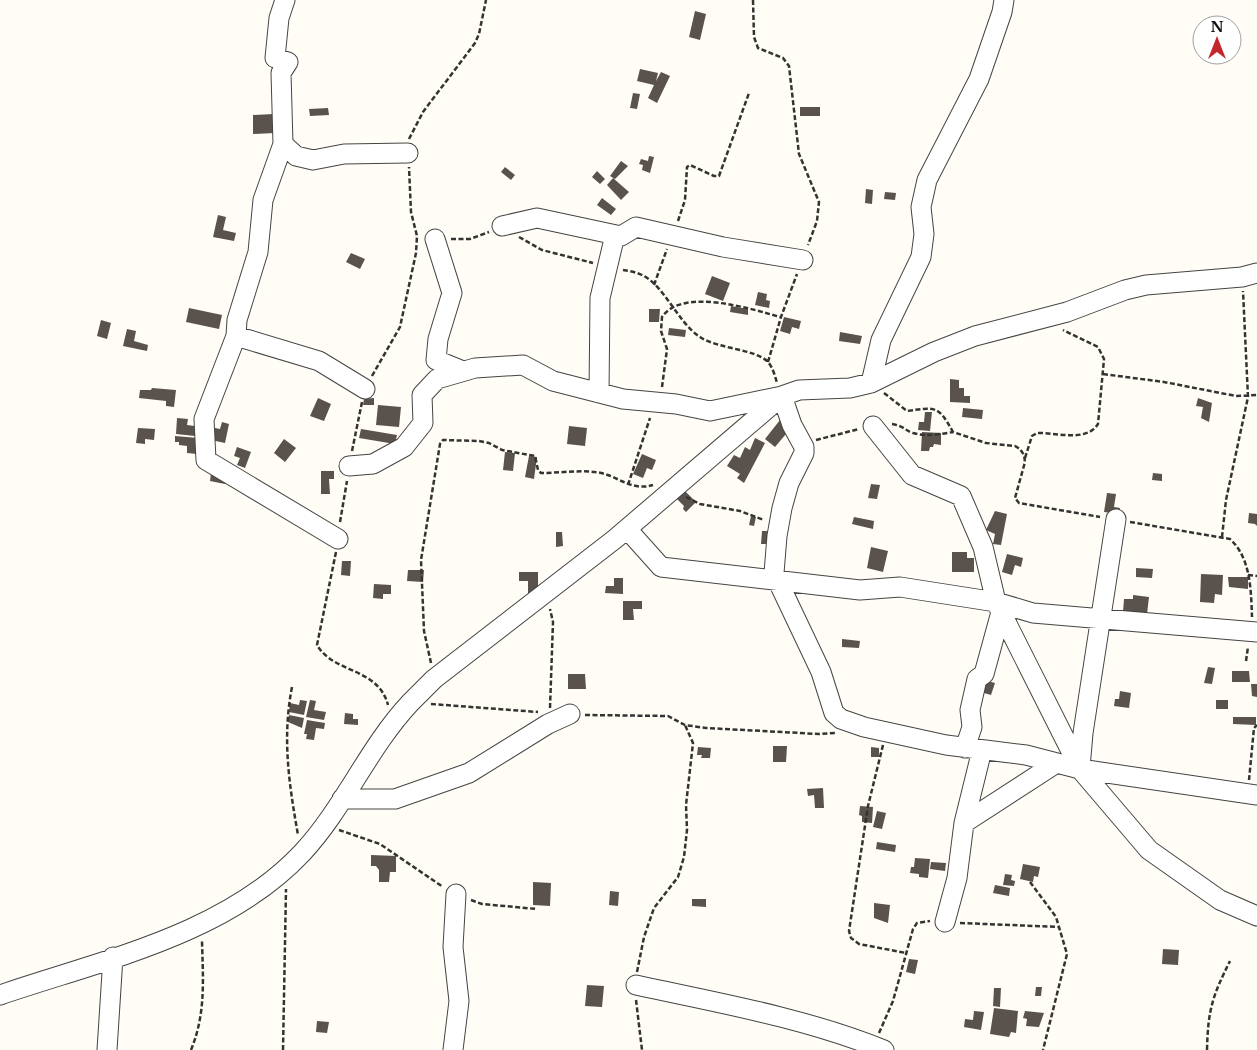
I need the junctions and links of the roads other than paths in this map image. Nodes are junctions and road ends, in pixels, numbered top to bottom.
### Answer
1 (285, 0) edge
2 (1004, 0) edge
3 (283, 144) junction
4 (408, 153) road end
5 (502, 226) dead end
6 (615, 235) junction
7 (435, 239) dead end
8 (803, 260) road end
9 (1250, 275) edge
10 (236, 336) junction
11 (463, 371) junction
12 (871, 384) junction
13 (365, 389) road end
14 (599, 393) junction
15 (782, 396) junction
16 (873, 426) dead end
17 (349, 466) road end
18 (1116, 519) road end
19 (627, 529) junction
20 (338, 539) road end
21 (777, 580) junction
22 (998, 607) junction
23 (1101, 619) junction
24 (1255, 632) edge
25 (570, 714) road end
26 (973, 749) junction
27 (1056, 764) junction
28 (1080, 769) junction
29 (1252, 794) edge
30 (342, 799) junction
31 (964, 822) junction
32 (456, 894) road end
33 (1257, 916) edge
34 (945, 922) road end
35 (113, 957) junction
36 (636, 985) road end
37 (0, 995) edge
38 (880, 1045) edge
39 (107, 1050) edge
40 (452, 1050) edge

1 - 3 street
2 - 12 street
3 - 4 street
3 - 10 street
5 - 6 street
6 - 8 street
6 - 14 street
7 - 11 street
9 - 12 street
10 - 13 street
10 - 20 street
11 - 14 street
11 - 17 street
12 - 15 street
14 - 15 street
15 - 19 street
15 - 21 street
16 - 22 street
18 - 23 street
19 - 21 street
19 - 30 street
21 - 22 street
21 - 26 street
22 - 23 street
22 - 26 street
22 - 28 street
23 - 24 street
23 - 28 street
25 - 30 street
26 - 27 street
26 - 31 street
27 - 28 street
27 - 31 street
28 - 29 street
28 - 33 street
30 - 35 street
31 - 34 street
32 - 40 street
35 - 37 street
35 - 39 street
36 - 38 street

